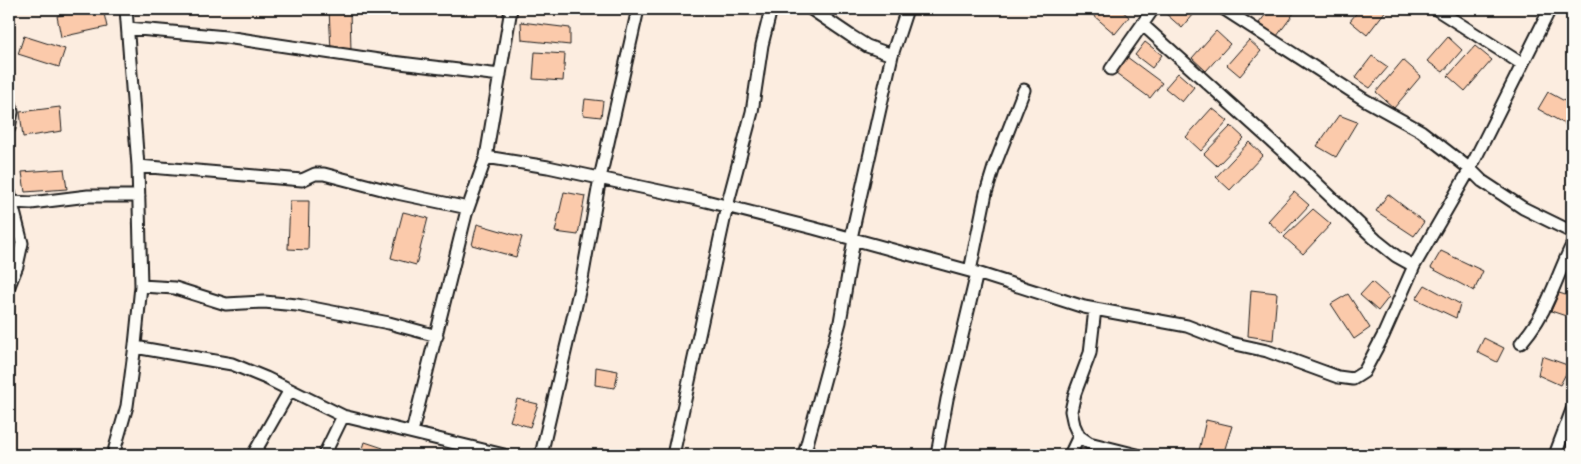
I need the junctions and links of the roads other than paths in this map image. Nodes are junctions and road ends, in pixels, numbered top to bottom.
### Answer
1 (126, 9) edge
2 (511, 9) edge
3 (638, 9) edge
4 (771, 9) edge
5 (812, 9) edge
6 (907, 9) edge
7 (1153, 9) edge
8 (1224, 9) edge
9 (1436, 9) edge
10 (1550, 9) edge
11 (1143, 25) junction
12 (128, 28) junction
13 (892, 55) junction
14 (1522, 64) junction
15 (1111, 69) dead end
16 (500, 75) junction
17 (1024, 90) dead end
18 (9, 98) edge
19 (9, 128) edge
20 (486, 157) junction
21 (138, 166) junction
22 (1470, 169) junction
23 (600, 178) junction
24 (139, 196) junction
25 (10, 197) edge
26 (727, 206) junction
27 (468, 208) junction
28 (1572, 232) edge
29 (852, 238) junction
30 (1572, 245) edge
31 (1414, 266) junction
32 (974, 272) junction
33 (9, 286) edge
34 (140, 286) junction
35 (1095, 309) junction
36 (437, 336) junction
37 (1521, 343) dead end
38 (135, 347) junction
39 (290, 390) junction
40 (1572, 410) edge
41 (343, 416) junction
42 (412, 432) junction
43 (1079, 436) junction
44 (113, 455) edge
45 (253, 455) edge
46 (324, 455) edge
47 (504, 455) edge
48 (541, 455) edge
49 (673, 455) edge
50 (804, 455) edge
51 (937, 455) edge
52 (1070, 455) edge
53 (1137, 455) edge
54 (1555, 455) edge

1 - 12 street
2 - 16 street
3 - 23 street
4 - 26 street
5 - 13 street
6 - 13 street
7 - 11 street
8 - 22 street
9 - 14 street
10 - 14 street
11 - 15 street
11 - 31 street
12 - 16 street
12 - 21 street
13 - 29 street
14 - 22 street
16 - 20 street
17 - 32 street
18 - 19 street
20 - 23 street
20 - 27 street
21 - 24 street
21 - 27 street
22 - 28 street
22 - 31 street
23 - 26 street
23 - 48 street
24 - 25 street
24 - 34 street
25 - 33 street
26 - 29 street
26 - 49 street
27 - 36 street
29 - 32 street
29 - 50 street
30 - 37 street
31 - 35 street
32 - 35 street
32 - 51 street
34 - 36 street
34 - 38 street
35 - 43 street
36 - 42 street
38 - 39 street
38 - 44 street
39 - 41 street
39 - 45 street
40 - 54 street
41 - 42 street
41 - 46 street
42 - 47 street
43 - 52 street
43 - 53 street

